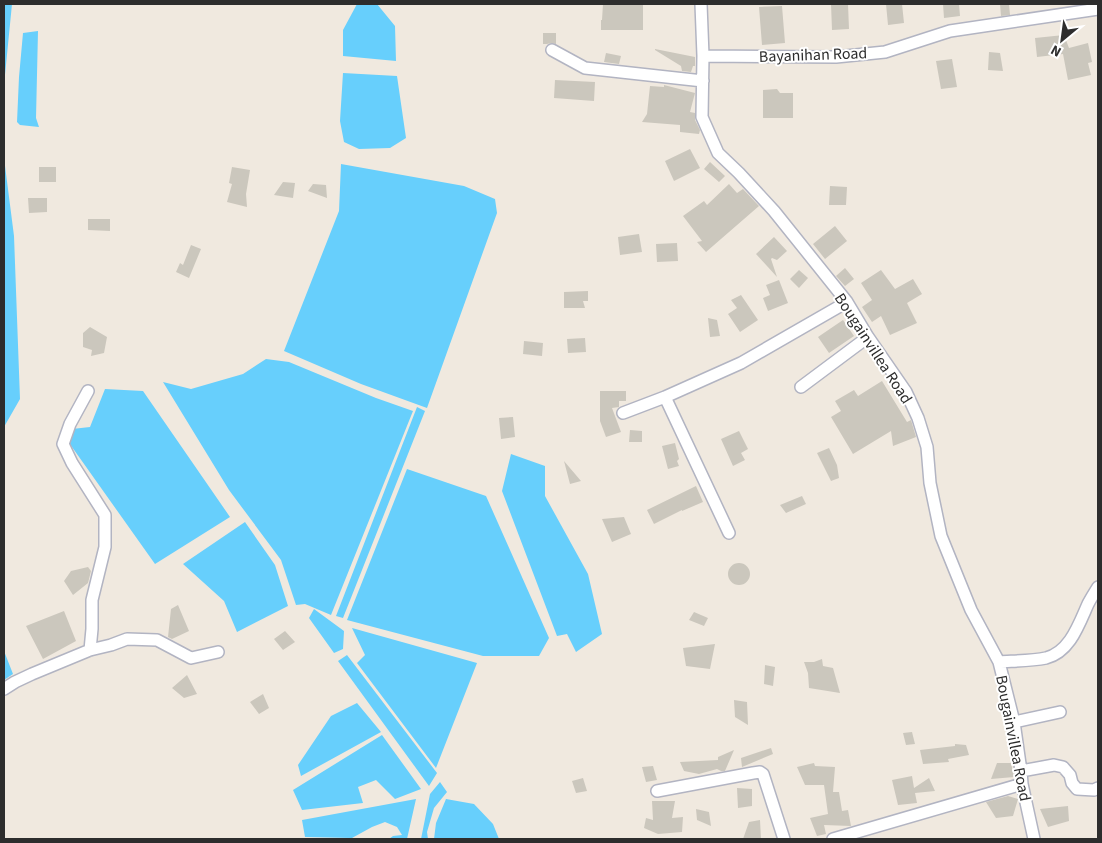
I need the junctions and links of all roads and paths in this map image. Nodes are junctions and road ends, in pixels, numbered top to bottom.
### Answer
1 (701, 4) edge
2 (1098, 9) edge
3 (552, 50) dead end
4 (703, 56) junction
5 (703, 81) junction
6 (847, 302) junction
7 (868, 336) junction
8 (802, 387) dead end
9 (88, 391) dead end
10 (665, 397) junction
11 (623, 413) dead end
12 (728, 533) dead end
13 (1098, 587) edge
14 (1094, 603) edge
15 (90, 650) junction
16 (218, 652) dead end
17 (999, 662) junction
18 (4, 689) edge
19 (1060, 712) dead end
20 (1014, 722) junction
21 (1021, 770) junction
22 (1022, 784) junction
23 (1098, 788) edge
24 (657, 791) dead end
25 (784, 839) edge
26 (833, 839) edge
27 (1034, 839) edge

1 - 4 street, Bougainvillea Road
2 - 4 street, Bayanihan Road
3 - 5 street
4 - 5 street, Bougainvillea Road
5 - 6 street, Bougainvillea Road
6 - 7 street, Bougainvillea Road
6 - 10 street
7 - 8 street
7 - 17 street, Bougainvillea Road
9 - 15 street
10 - 11 street
10 - 12 street
13 - 14 street
14 - 17 street
15 - 16 street
15 - 18 street
17 - 20 street, Bougainvillea Road
19 - 20 street
20 - 21 street, Bougainvillea Road
21 - 22 street, Bougainvillea Road
21 - 23 street
22 - 26 street
22 - 27 street, Bougainvillea Road
24 - 25 street

